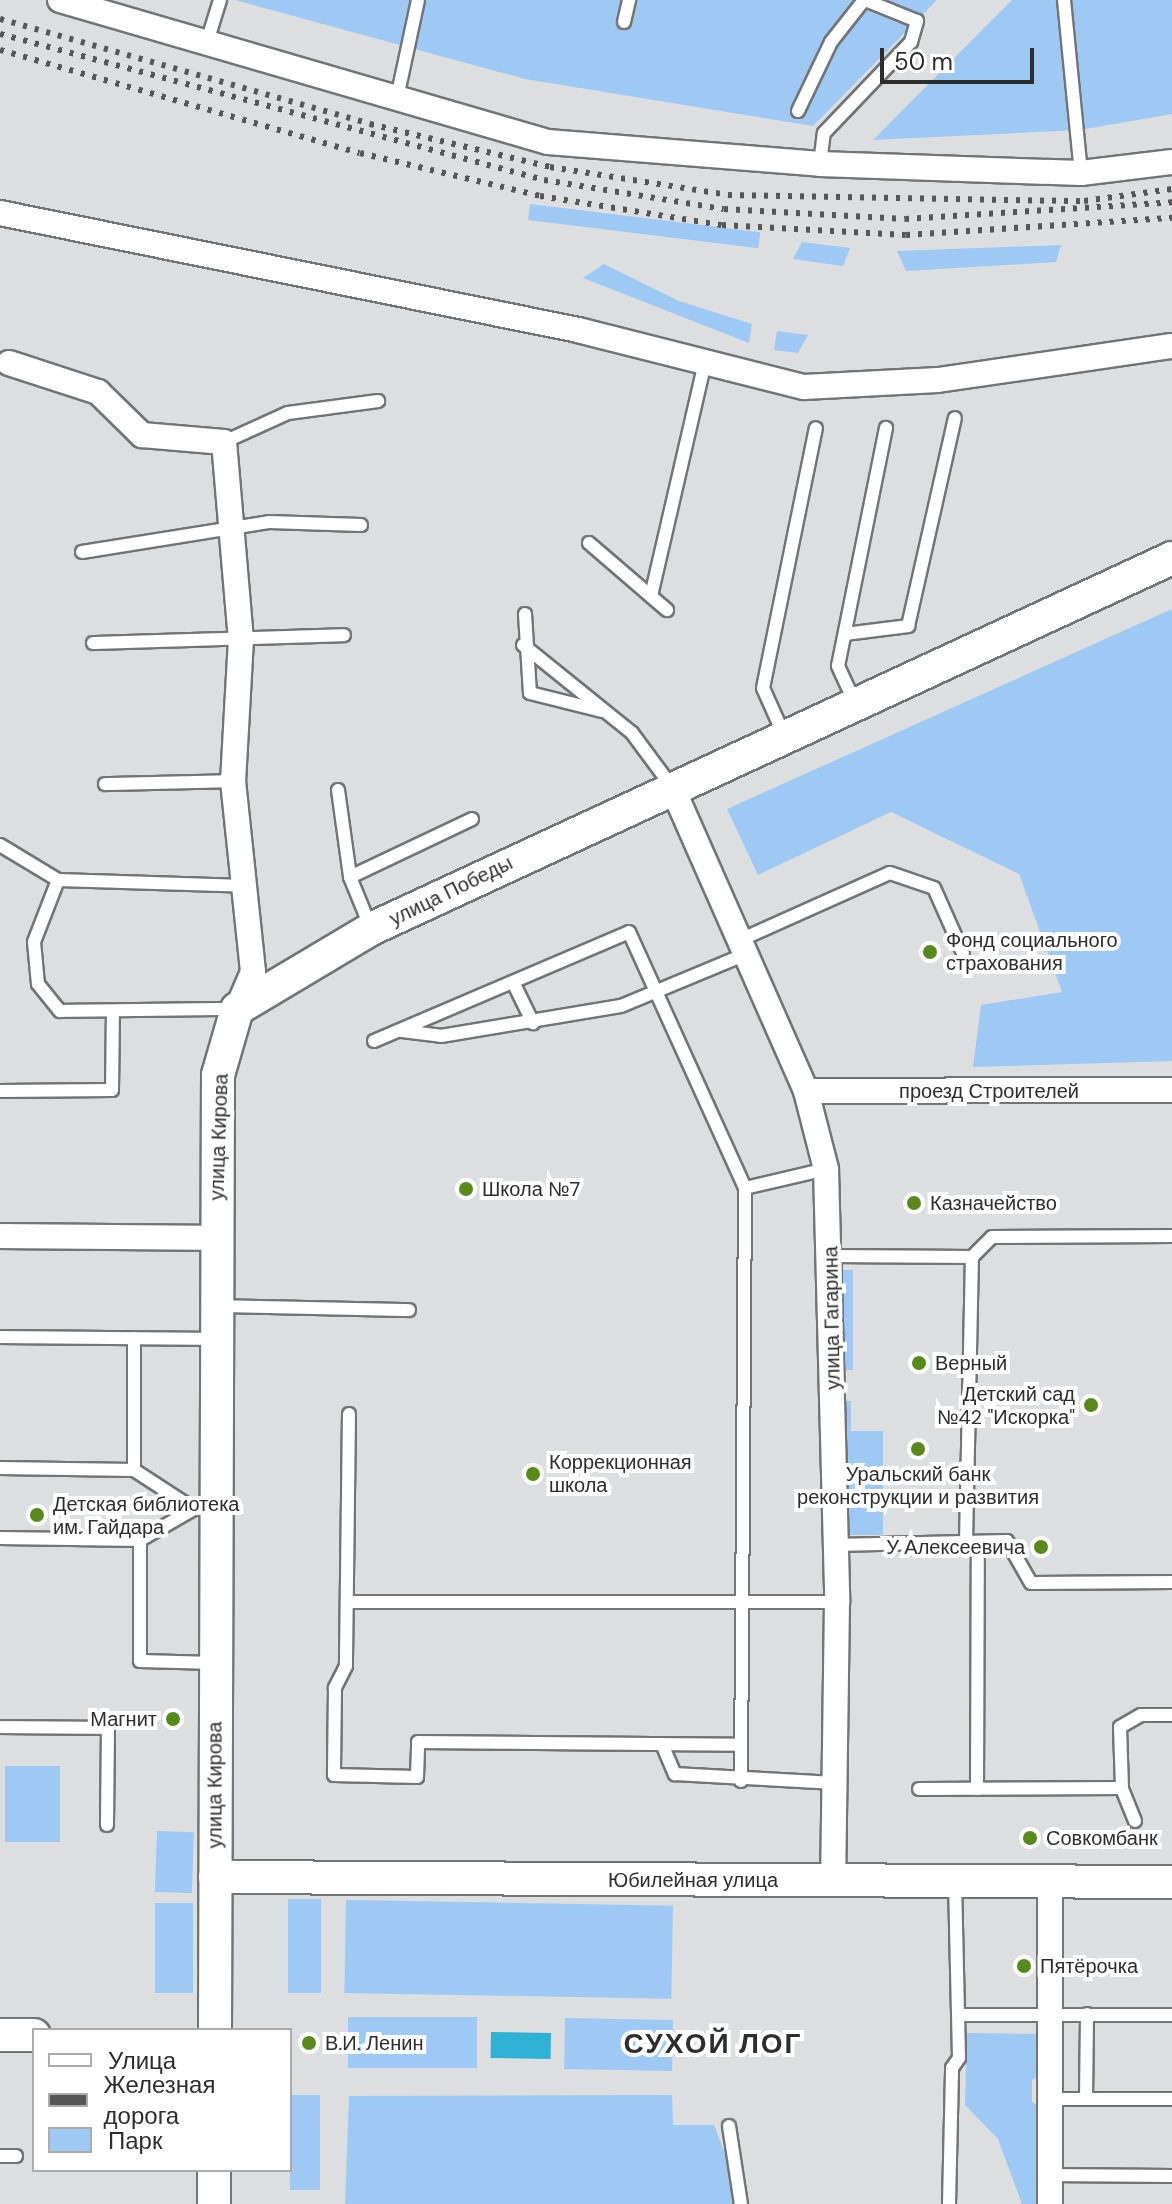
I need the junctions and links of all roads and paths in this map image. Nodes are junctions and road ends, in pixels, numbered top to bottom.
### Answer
1 (60, 0) edge
2 (220, 0) edge
3 (418, 0) edge
4 (629, 0) edge
5 (865, 0) edge
6 (1064, 0) edge
7 (624, 22) dead end
8 (207, 42) junction
9 (397, 98) junction
10 (798, 111) dead end
11 (1172, 162) edge
12 (820, 164) junction
13 (1081, 173) junction
14 (0, 213) edge
15 (1172, 346) edge
16 (9, 363) dead end
17 (704, 366) junction
18 (378, 401) dead end
19 (955, 418) dead end
20 (816, 428) dead end
21 (886, 428) dead end
22 (224, 442) junction
23 (361, 525) dead end
24 (228, 528) junction
25 (589, 543) dead end
26 (82, 552) dead end
27 (1172, 558) edge
28 (651, 596) junction
29 (667, 610) dead end
30 (525, 614) dead end
31 (845, 634) junction
32 (344, 635) dead end
33 (241, 639) junction
34 (93, 643) dead end
35 (523, 645) junction
36 (855, 703) junction
37 (609, 713) junction
38 (784, 735) junction
39 (233, 781) junction
40 (105, 784) dead end
41 (672, 787) junction
42 (338, 790) dead end
43 (472, 819) dead end
44 (0, 845) edge
45 (350, 877) junction
46 (58, 880) junction
47 (245, 886) junction
48 (371, 929) junction
49 (743, 947) junction
50 (963, 953) dead end
51 (513, 982) junction
52 (658, 995) junction
53 (237, 1009) junction
54 (113, 1012) junction
55 (533, 1023) junction
56 (399, 1031) junction
57 (374, 1041) dead end
58 (1172, 1090) edge
59 (0, 1091) edge
60 (806, 1091) junction
61 (826, 1169) junction
62 (745, 1188) junction
63 (0, 1236) edge
64 (1172, 1236) edge
65 (217, 1238) junction
66 (831, 1256) junction
67 (972, 1257) junction
68 (217, 1306) junction
69 (409, 1310) dead end
70 (0, 1337) edge
71 (134, 1338) junction
72 (217, 1339) junction
73 (349, 1414) dead end
74 (0, 1468) edge
75 (134, 1470) junction
76 (205, 1509) junction
77 (0, 1538) edge
78 (140, 1540) junction
79 (972, 1542) junction
80 (836, 1545) junction
81 (1172, 1582) edge
82 (742, 1601) junction
83 (348, 1602) junction
84 (837, 1602) junction
85 (216, 1663) junction
86 (1172, 1715) edge
87 (0, 1727) edge
88 (662, 1744) junction
89 (741, 1745) junction
90 (741, 1781) junction
91 (835, 1783) junction
92 (1122, 1788) junction
93 (919, 1789) dead end
94 (977, 1789) junction
95 (1135, 1821) dead end
96 (107, 1825) dead end
97 (215, 1877) junction
98 (833, 1881) junction
99 (955, 1881) junction
100 (1050, 1882) junction
101 (1172, 1882) edge
102 (1049, 2014) junction
103 (1087, 2014) junction
104 (959, 2015) junction
105 (1172, 2015) edge
106 (215, 2028) edge
107 (0, 2035) edge
108 (32, 2035) edge
109 (1049, 2099) junction
110 (1086, 2099) junction
111 (1172, 2099) edge
112 (729, 2126) dead end
113 (0, 2156) edge
114 (16, 2156) dead end
115 (214, 2172) edge
116 (1049, 2175) junction
117 (1172, 2176) edge
118 (214, 2204) edge
119 (741, 2204) edge
120 (949, 2204) edge
121 (1050, 2204) edge

1 - 8 street
2 - 8 lane
3 - 9 lane
4 - 7 lane
5 - 10 lane
5 - 12 lane
6 - 13 lane
8 - 9 street
9 - 12 street
11 - 13 street
12 - 13 street
14 - 17 street
15 - 17 street
16 - 22 street
17 - 28 lane
18 - 22 lane
19 - 31 lane
20 - 38 lane
21 - 31 lane
22 - 24 street, улица Кирова
23 - 24 lane
24 - 26 lane
24 - 33 street, улица Кирова
25 - 28 lane
27 - 36 street, улица Победы
28 - 29 lane
30 - 35 lane
31 - 36 lane
32 - 33 lane
33 - 34 lane
33 - 39 street, улица Кирова
35 - 37 lane
35 - 37 lane
36 - 38 street, улица Победы
37 - 41 lane
38 - 41 street, улица Победы
39 - 40 lane
39 - 47 street, улица Кирова
41 - 48 street, улица Победы
41 - 49 street, улица Гагарина
42 - 45 lane
43 - 45 lane
44 - 46 lane
45 - 48 lane
46 - 47 lane
46 - 54 lane
47 - 53 street, улица Кирова
48 - 53 street, улица Победы
49 - 50 lane
49 - 52 lane
49 - 60 street, улица Гагарина
51 - 52 lane
51 - 55 lane
51 - 56 lane
52 - 55 lane
52 - 62 lane
53 - 54 lane
53 - 65 street, улица Кирова
54 - 59 lane
55 - 56 lane
56 - 57 lane
58 - 60 street, проезд Строителей
60 - 61 street, улица Гагарина
61 - 62 lane
61 - 66 street, улица Гагарина
62 - 82 lane
63 - 65 street
64 - 67 lane
65 - 68 street, улица Кирова
66 - 67 lane
66 - 80 street, улица Гагарина
67 - 79 lane
68 - 69 lane
68 - 72 street, улица Кирова
70 - 71 lane
71 - 72 lane
71 - 75 lane
72 - 76 street, улица Кирова
73 - 83 lane
74 - 75 lane
75 - 76 lane
76 - 78 lane
76 - 85 street, улица Кирова
77 - 78 lane
78 - 85 lane
79 - 80 lane
79 - 81 lane
79 - 94 lane
80 - 84 street, улица Гагарина
82 - 83 lane
82 - 84 lane
82 - 89 lane
83 - 88 lane
84 - 91 street, улица Гагарина
85 - 97 street, улица Кирова
86 - 92 lane
87 - 96 lane
88 - 89 lane
88 - 90 lane
89 - 90 lane
90 - 91 lane
91 - 98 street, улица Гагарина
92 - 94 lane
92 - 95 lane
93 - 94 lane
97 - 98 street, Юбилейная улица
97 - 106 street, улица Кирова
98 - 99 street, Юбилейная улица
99 - 100 street, Юбилейная улица
99 - 104 lane
100 - 101 street, Юбилейная улица
100 - 102 street
102 - 103 lane
102 - 104 lane
102 - 109 street
103 - 105 lane
103 - 110 lane
104 - 120 lane
107 - 108 street
109 - 110 lane
109 - 116 street
110 - 111 lane
112 - 119 lane
113 - 114 lane
115 - 118 street
116 - 117 lane
116 - 121 street

